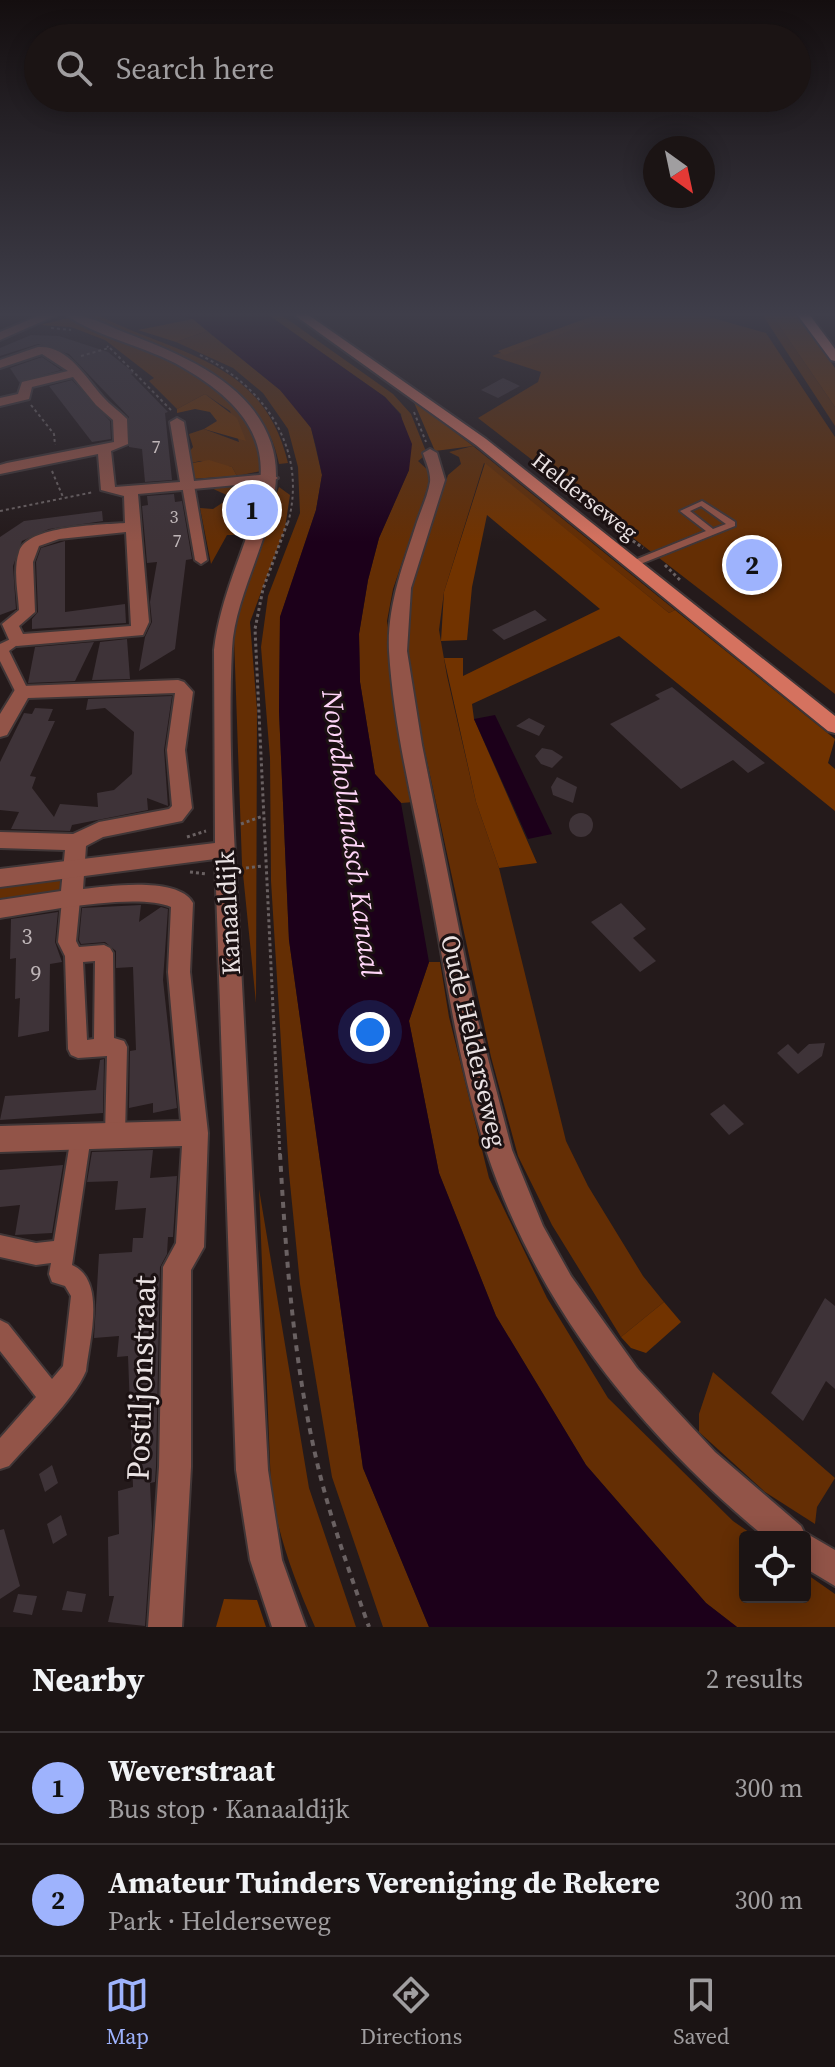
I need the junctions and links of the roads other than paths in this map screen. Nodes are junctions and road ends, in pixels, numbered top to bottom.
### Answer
1 (25, 390) edge
2 (89, 390) edge
3 (226, 390) edge
4 (407, 390) edge
5 (0, 402) edge
6 (177, 422) road end
7 (104, 449) junction
8 (430, 453) dead end
9 (0, 470) edge
10 (271, 478) junction
11 (188, 485) junction
12 (131, 491) junction
13 (133, 527) junction
14 (712, 532) junction
15 (201, 560) dead end
16 (635, 563) junction
17 (9, 629) edge
18 (22, 692) junction
19 (835, 726) edge
20 (0, 730) edge
21 (0, 840) edge
22 (76, 842) junction
23 (225, 850) junction
24 (74, 868) junction
25 (0, 878) edge
26 (71, 900) junction
27 (0, 909) edge
28 (74, 955) junction
29 (104, 1045) junction
30 (195, 1133) junction
31 (115, 1135) junction
32 (81, 1136) junction
33 (0, 1139) edge
34 (0, 1246) edge
35 (64, 1251) junction
36 (0, 1332) edge
37 (52, 1398) junction
38 (0, 1457) edge
39 (783, 1531) edge
40 (811, 1552) edge
41 (835, 1570) edge
42 (165, 1627) edge
43 (289, 1627) edge

1 - 5 street
2 - 7 street
3 - 10 street, Kanaaldijk
4 - 16 main road, Helderseweg
6 - 11 street
7 - 9 street
7 - 12 street
8 - 39 street, Oude Helderseweg
10 - 11 street
10 - 23 street, Kanaaldijk
11 - 12 street
11 - 15 street
12 - 13 street
13 - 17 street
13 - 17 street
14 - 14 lane
14 - 16 lane
16 - 19 main road, Helderseweg
17 - 18 street
18 - 20 street
18 - 22 street
21 - 22 street
22 - 24 street
23 - 24 street
23 - 43 street, Kanaaldijk
24 - 25 street
24 - 26 street
26 - 27 street
26 - 28 street
26 - 30 street, Postiljonstraat
28 - 29 street
28 - 29 street
29 - 31 street
30 - 31 street
30 - 42 street, Postiljonstraat
31 - 32 street
32 - 33 street
32 - 35 street
34 - 35 street
35 - 37 street
36 - 37 street
37 - 38 street
40 - 41 street

